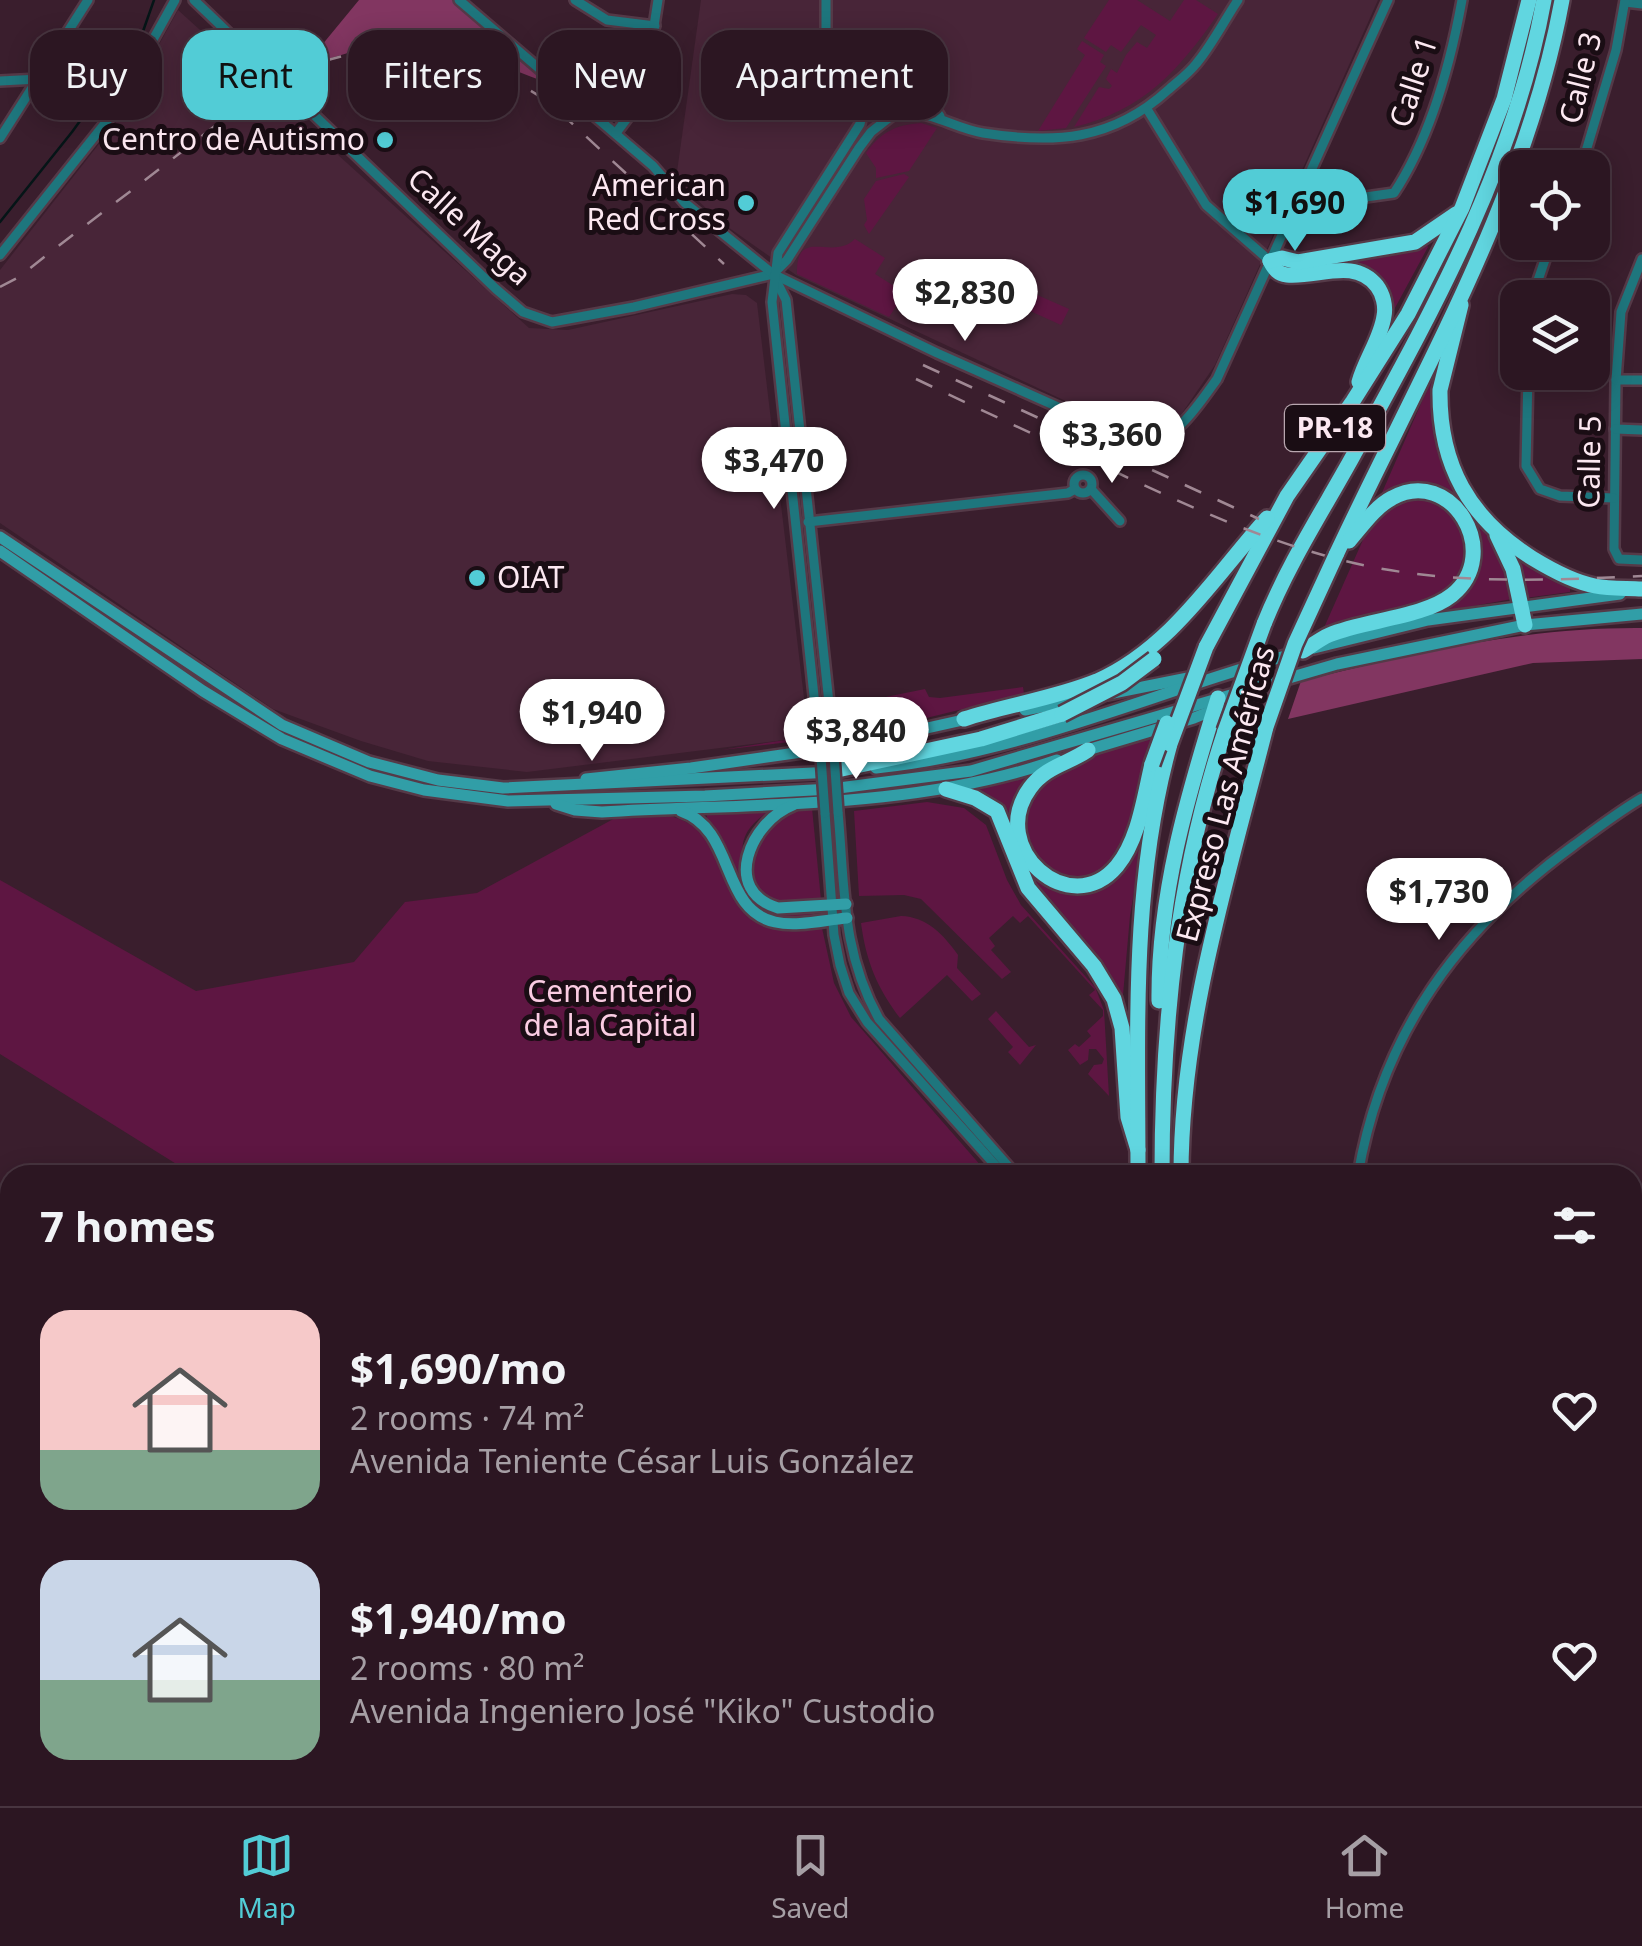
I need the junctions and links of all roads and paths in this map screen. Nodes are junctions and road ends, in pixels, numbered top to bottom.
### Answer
1 (88, 0) edge
2 (175, 0) edge
3 (194, 0) edge
4 (460, 0) edge
5 (576, 0) edge
6 (658, 0) edge
7 (826, 0) edge
8 (1238, 0) edge
9 (1388, 0) edge
10 (1462, 0) edge
11 (1529, 0) edge
12 (1544, 0) edge
13 (1562, 0) edge
14 (1625, 1) edge
15 (1642, 4) edge
16 (655, 26) junction
17 (69, 30) edge
18 (826, 30) edge
19 (30, 79) edge
20 (0, 81) edge
21 (30, 92) edge
22 (1147, 109) junction
23 (861, 120) edge
24 (888, 120) edge
25 (946, 120) edge
26 (616, 133) junction
27 (0, 138) edge
28 (1586, 150) edge
29 (1295, 207) junction
30 (1462, 208) junction
31 (0, 255) edge
32 (1642, 258) edge
33 (1270, 262) junction
34 (773, 274) junction
35 (1463, 292) junction
36 (1616, 380) junction
37 (1642, 380) edge
38 (1528, 390) edge
39 (1353, 401) junction
40 (1615, 429) junction
41 (1642, 430) edge
42 (1076, 489) junction
43 (1091, 489) junction
44 (1286, 496) junction
45 (1614, 498) junction
46 (810, 522) junction
47 (1120, 522) dead end
48 (795, 523) junction
49 (1496, 532) junction
50 (0, 537) edge
51 (1249, 538) junction
52 (0, 551) edge
53 (1336, 555) junction
54 (1642, 560) edge
55 (1642, 590) edge
56 (1521, 605) junction
57 (1642, 614) edge
58 (1525, 625) junction
59 (1303, 652) junction
60 (1232, 670) junction
61 (1185, 699) junction
62 (1216, 704) junction
63 (964, 719) junction
64 (1088, 750) junction
65 (834, 751) junction
66 (820, 752) junction
67 (828, 772) junction
68 (554, 785) junction
69 (946, 788) junction
70 (1642, 798) edge
71 (817, 800) junction
72 (547, 801) junction
73 (673, 808) junction
74 (840, 912) junction
75 (1164, 1064) junction
76 (1138, 1150) junction
77 (995, 1165) edge
78 (1007, 1165) edge
79 (1138, 1165) edge
80 (1162, 1165) edge
81 (1182, 1165) edge
82 (1360, 1165) edge

1 - 17 street
2 - 31 street
3 - 34 street, Calle Maga
4 - 26 street
5 - 16 street
6 - 16 street
7 - 18 street
8 - 22 street
9 - 29 street
10 - 29 street, Calle 1
11 - 30 highway, Expreso Las Américas / PR-18
12 - 75 highway, bridge
13 - 35 highway, Expreso Las Américas / PR-18
14 - 15 street
14 - 28 street, Calle 3
16 - 26 street
19 - 20 street
21 - 27 street
22 - 25 street
22 - 33 street
23 - 34 street
24 - 34 street
26 - 34 street
29 - 33 street
30 - 33 highway
30 - 39 highway, Expreso Las Américas / PR-18
32 - 36 street, Calle 5
33 - 34 street
33 - 39 highway
34 - 46 street
34 - 48 street
35 - 49 highway
35 - 53 highway, Expreso Las Américas / PR-18
36 - 37 street
36 - 40 street, Calle 5
38 - 45 street
39 - 44 highway, Expreso Las Américas / PR-18
40 - 41 street
40 - 45 street, Calle 5
42 - 43 street
42 - 43 street
42 - 46 street
43 - 47 street
44 - 51 highway
44 - 61 highway, Expreso Las Américas / PR-18, bridge
45 - 54 street, Calle 5
46 - 48 street
46 - 65 street
48 - 66 street
49 - 55 highway
49 - 56 highway
50 - 68 main road
51 - 63 highway
51 - 67 highway, bridge
52 - 72 main road
53 - 59 highway
53 - 81 highway, Expreso Las Américas / PR-18, bridge
55 - 56 main road
56 - 58 highway
56 - 59 main road
57 - 58 main road
58 - 62 main road
59 - 60 main road
60 - 63 main road
60 - 67 main road
61 - 64 highway, bridge
61 - 76 highway, Expreso Las Américas / PR-18, bridge
62 - 64 main road
62 - 72 main road
62 - 75 highway
63 - 65 main road
64 - 69 main road
65 - 66 main road
65 - 74 street, bridge
66 - 68 main road
66 - 74 street, bridge
67 - 68 main road
69 - 71 main road
69 - 76 highway
70 - 82 street
71 - 73 main road
71 - 74 main road
72 - 73 main road
73 - 74 main road
74 - 77 street
74 - 78 street
75 - 80 highway
76 - 79 highway, Expreso Las Américas / PR-18

